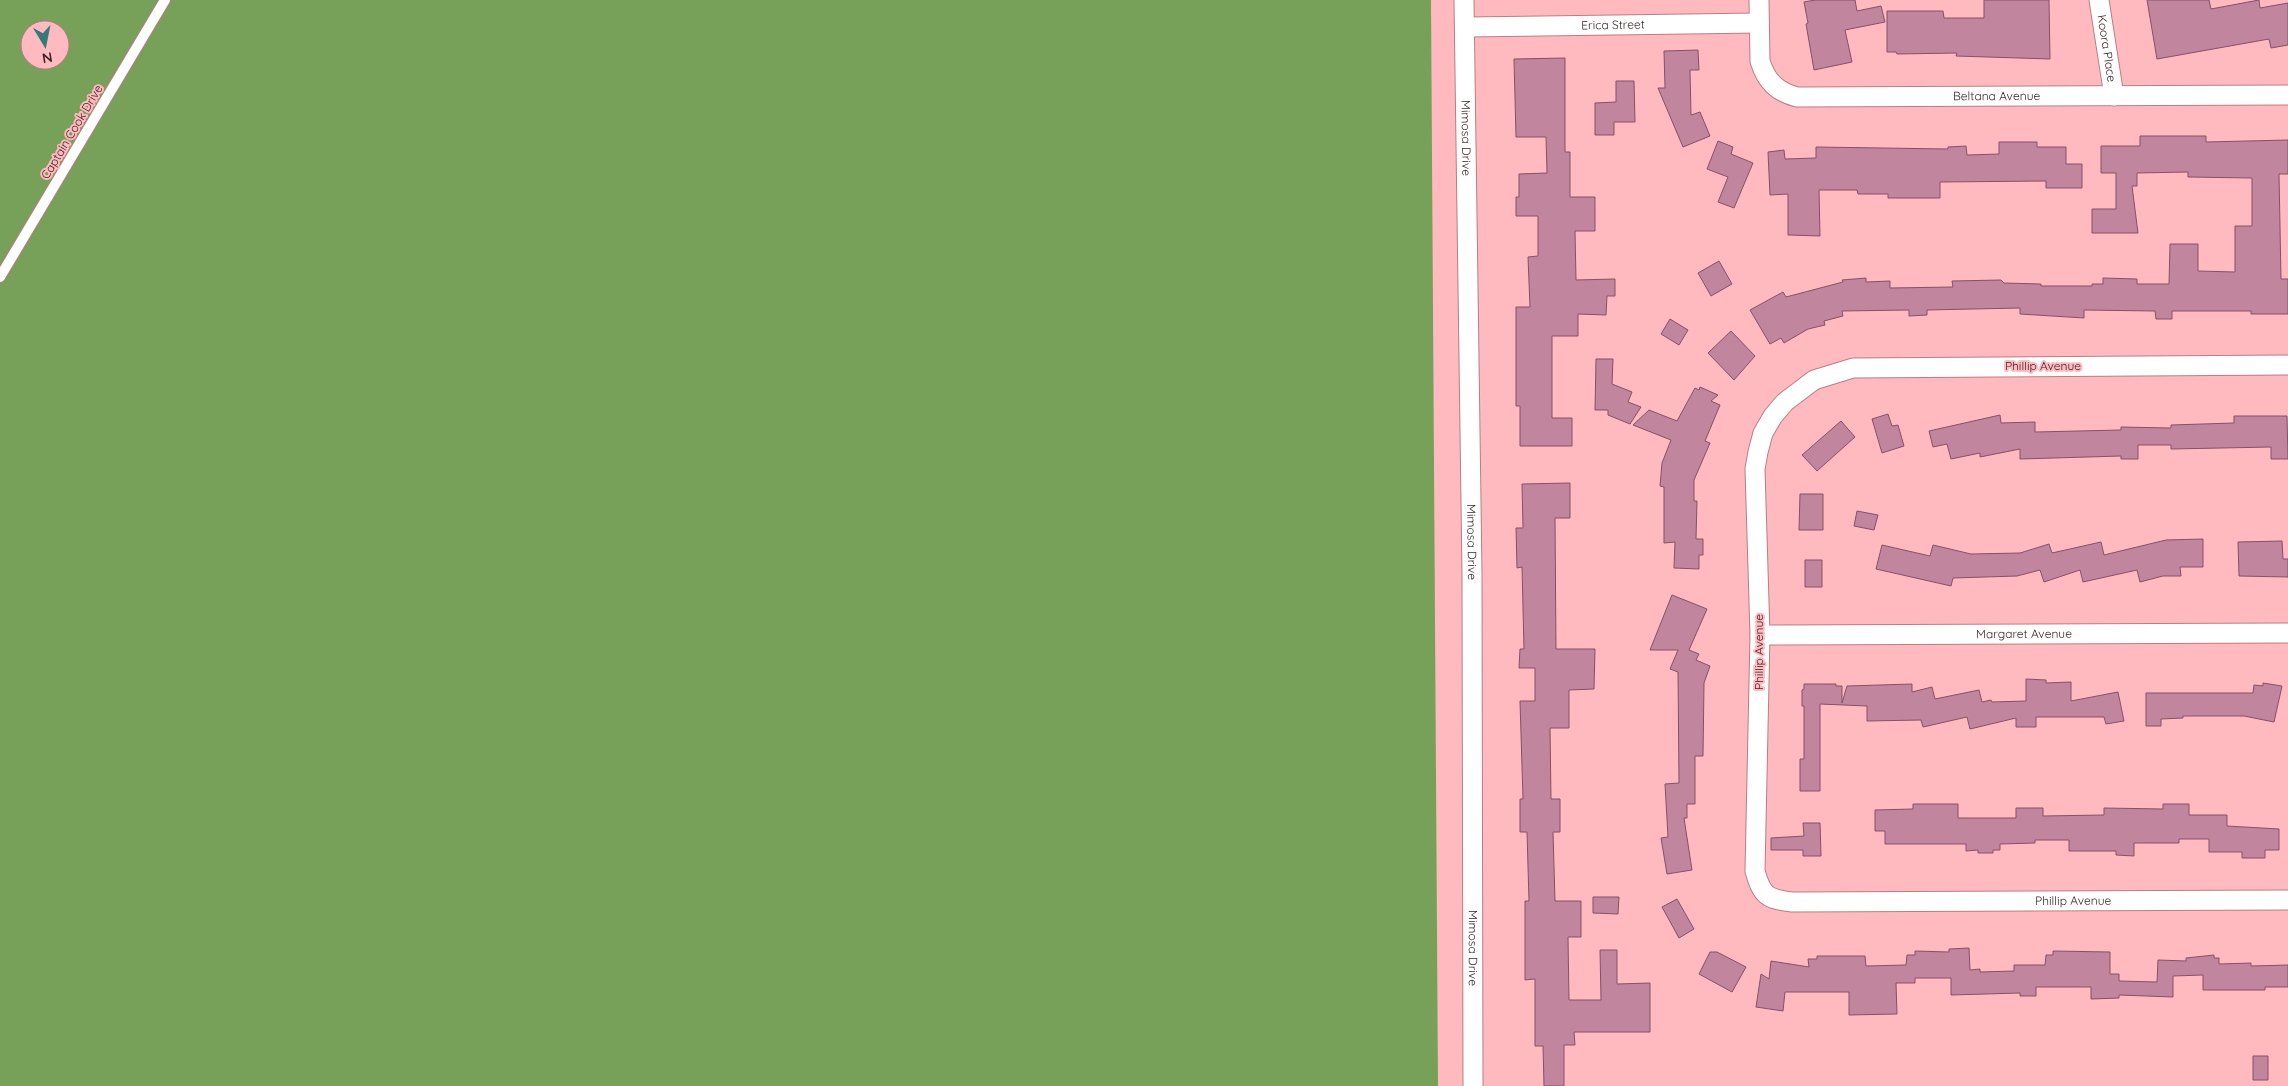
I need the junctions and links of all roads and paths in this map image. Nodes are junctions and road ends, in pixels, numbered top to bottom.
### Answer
1 (165, 0) edge
2 (1464, 0) edge
3 (1759, 0) edge
4 (2099, 0) edge
5 (1759, 23) junction
6 (1465, 26) junction
7 (2114, 96) junction
8 (2288, 96) edge
9 (0, 277) edge
10 (2288, 364) edge
11 (2288, 633) edge
12 (1760, 635) junction
13 (2288, 900) edge
14 (1473, 1086) edge

1 - 9 lane, Captain Cook Drive
2 - 6 street, Mimosa Drive
3 - 5 street, Beltana Avenue
4 - 7 street, Koora Place
5 - 6 street, Erica Street
5 - 7 street, Beltana Avenue
6 - 14 street, Mimosa Drive
7 - 8 street, Beltana Avenue
10 - 12 street, Phillip Avenue
11 - 12 street, Margaret Avenue
12 - 13 street, Phillip Avenue

